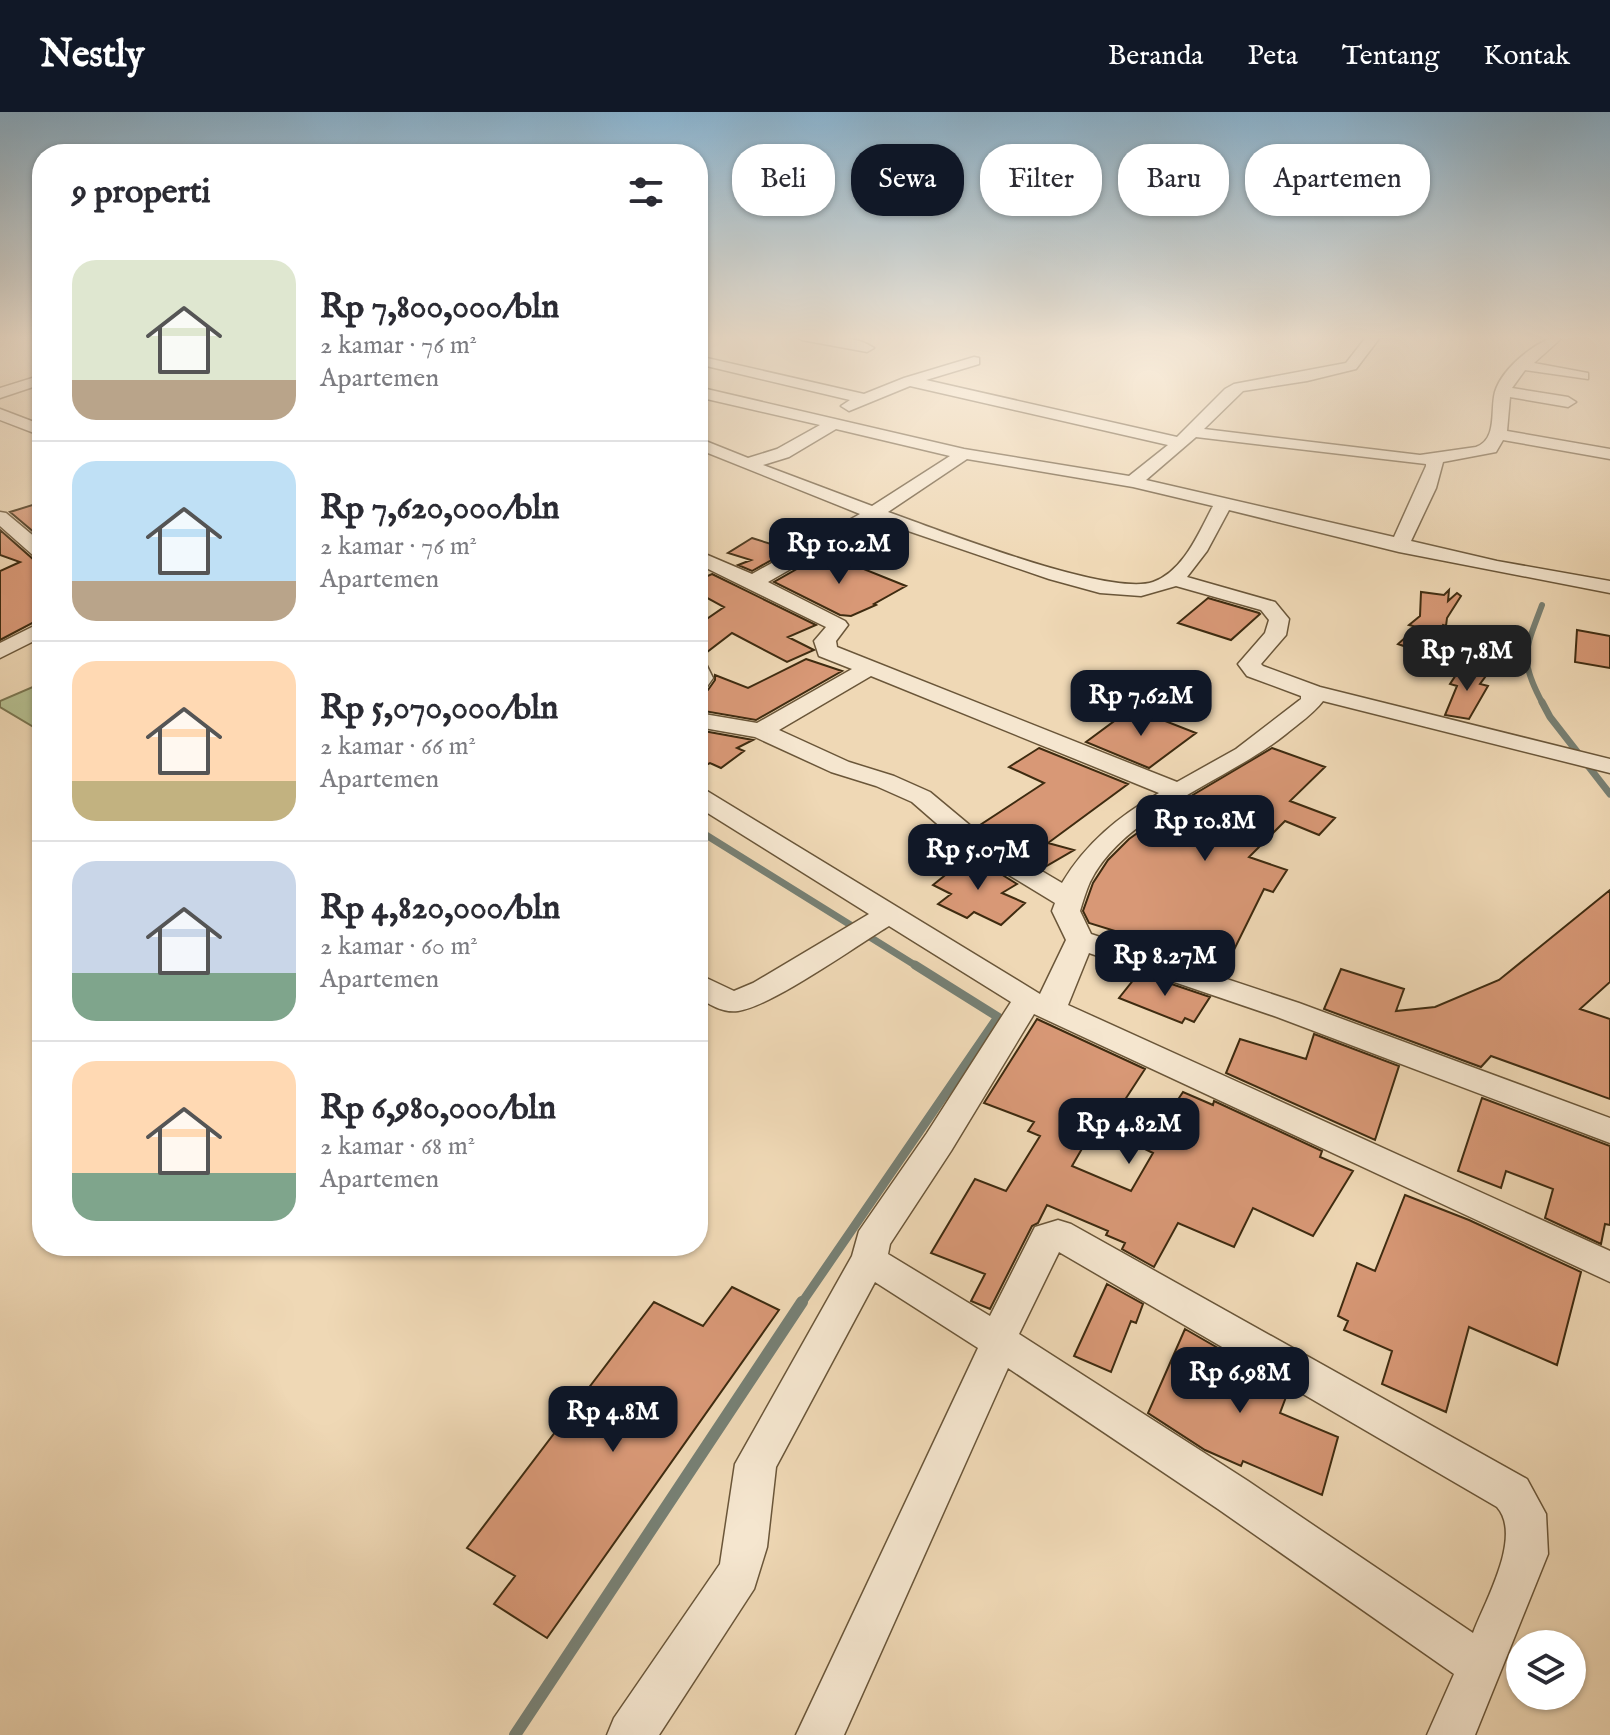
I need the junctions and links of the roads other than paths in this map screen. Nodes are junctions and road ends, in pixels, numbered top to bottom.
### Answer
1 (782, 412) edge
2 (843, 412) edge
3 (1059, 412) edge
4 (1214, 412) edge
5 (1501, 412) edge
6 (0, 414) edge
7 (826, 422) junction
8 (32, 427) edge
9 (1498, 434) junction
10 (1187, 438) junction
11 (708, 447) edge
12 (964, 454) junction
13 (1610, 454) edge
14 (1435, 460) junction
15 (747, 464) junction
16 (1133, 482) junction
17 (1223, 503) junction
18 (872, 515) junction
19 (0, 517) edge
20 (32, 544) edge
21 (1399, 546) junction
22 (708, 562) edge
23 (1174, 579) junction
24 (753, 582) junction
25 (1610, 587) edge
26 (1135, 591) junction
27 (1120, 608) dead end
28 (32, 634) edge
29 (0, 652) edge
30 (869, 668) junction
31 (1312, 692) junction
32 (708, 722) edge
33 (761, 731) junction
34 (1610, 766) edge
35 (1177, 791) junction
36 (708, 803) edge
37 (1069, 899) junction
38 (881, 919) junction
39 (1080, 940) junction
40 (708, 990) edge
41 (1040, 1004) junction
42 (1610, 1131) edge
43 (870, 1257) junction
44 (1610, 1267) edge
45 (998, 1341) junction
46 (1482, 1666) junction
47 (631, 1735) edge
48 (820, 1735) edge
49 (1451, 1735) edge

1 - 7 street
2 - 7 street
3 - 10 street
4 - 10 street
5 - 9 street
6 - 8 street
7 - 12 street
7 - 15 street
9 - 13 street
9 - 14 street
10 - 14 street
10 - 16 street
11 - 15 street
12 - 16 street
12 - 18 street
14 - 21 street
15 - 18 street
16 - 17 street
17 - 21 street
17 - 23 street
18 - 24 street
18 - 26 street
19 - 20 street
21 - 25 street
22 - 24 street
23 - 26 street
23 - 31 street
24 - 30 street
26 - 27 street
28 - 29 street
30 - 33 street
30 - 35 street
31 - 34 street
31 - 35 street
32 - 33 street
33 - 37 street
35 - 37 street
36 - 38 street
37 - 39 street
38 - 40 street
38 - 41 street
39 - 41 street
39 - 42 street
41 - 43 street
41 - 44 street
43 - 45 street
43 - 47 street
45 - 46 street
45 - 46 street
45 - 48 street
46 - 49 street

